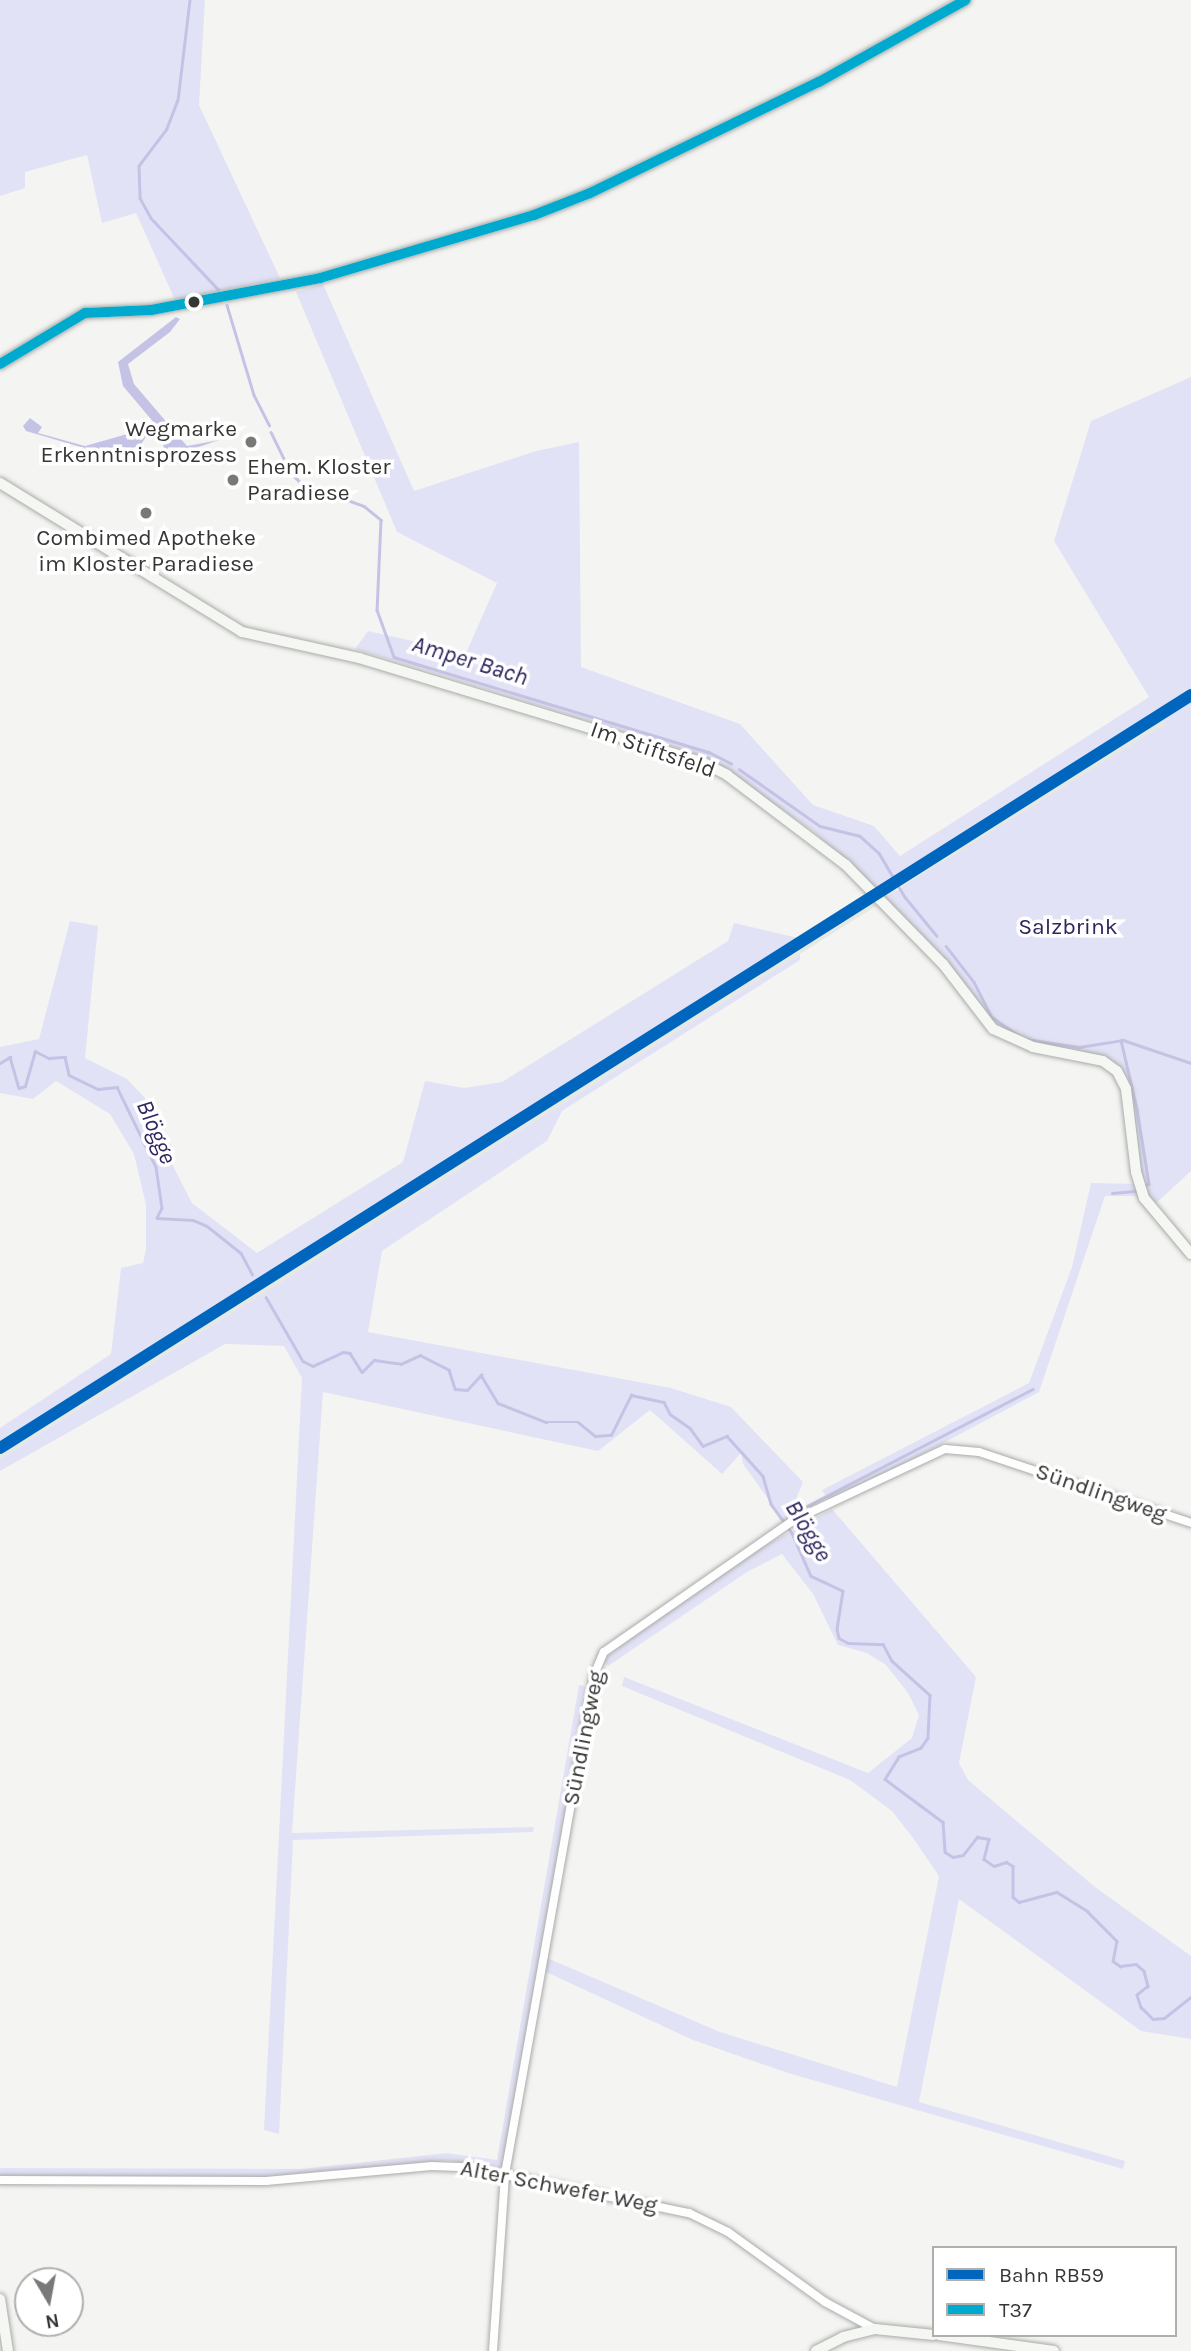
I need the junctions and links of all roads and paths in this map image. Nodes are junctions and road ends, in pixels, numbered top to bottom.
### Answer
1 (966, 0) edge
2 (0, 364) edge
3 (0, 484) edge
4 (1191, 1254) edge
5 (1191, 1523) edge
6 (505, 2174) junction
7 (0, 2180) edge
8 (0, 2299) edge
9 (875, 2329) junction
10 (932, 2335) edge
11 (951, 2337) edge
12 (8, 2351) edge
13 (493, 2351) edge
14 (816, 2351) edge
15 (1054, 2351) edge

1 - 2 street
3 - 4 street, Im Stiftsfeld
5 - 6 street, Sündlingweg
6 - 7 street, Alter Schwefer Weg
6 - 9 street, Alter Schwefer Weg
6 - 13 street, Sündlingweg
8 - 12 street
9 - 10 street
9 - 14 street
11 - 15 street

